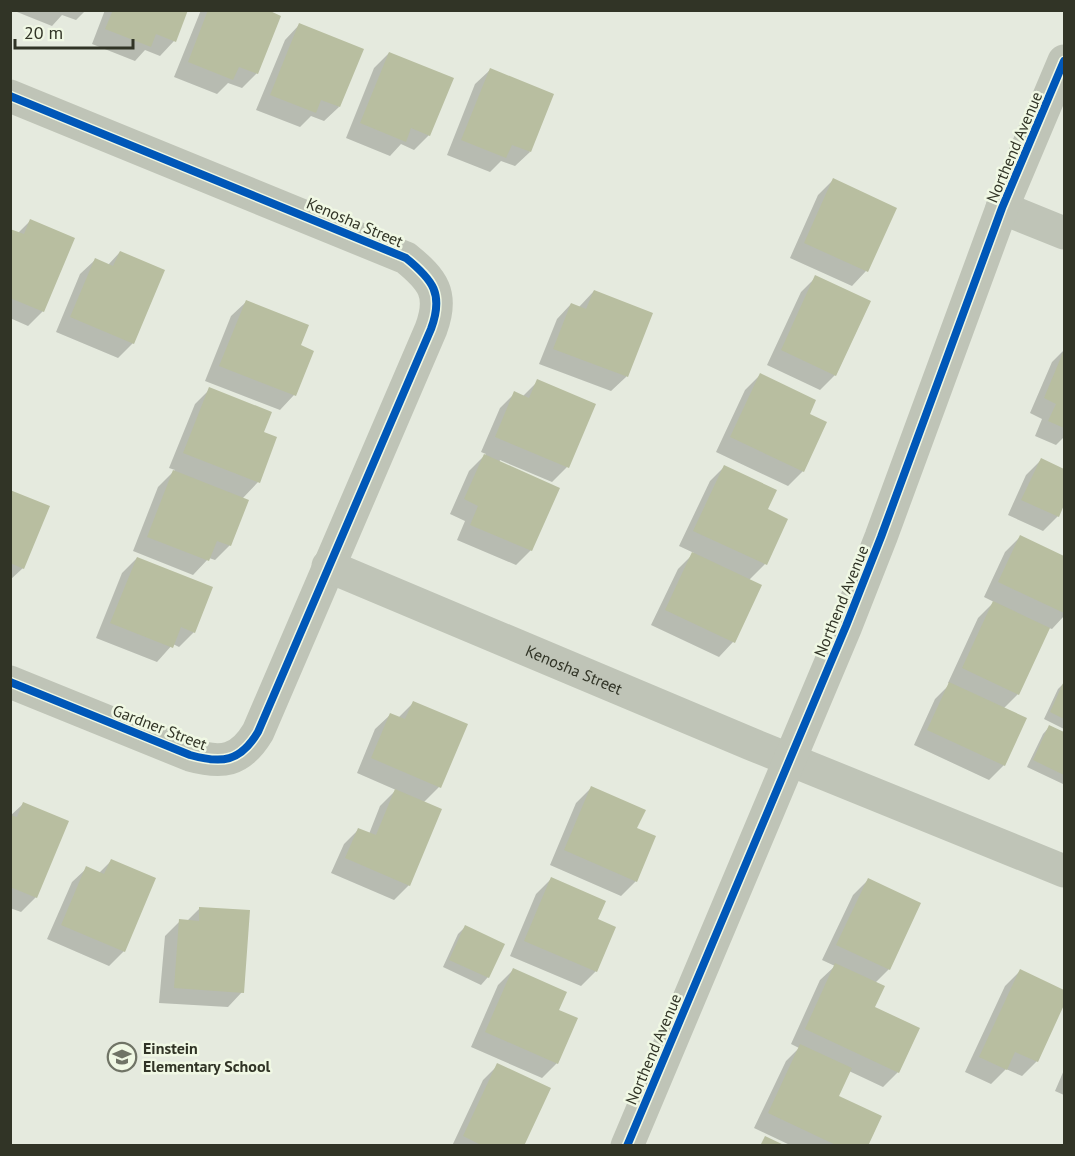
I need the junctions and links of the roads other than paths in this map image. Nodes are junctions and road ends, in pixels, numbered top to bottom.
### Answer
1 (1065, 61) edge
2 (10, 96) edge
3 (1002, 208) junction
4 (1065, 233) edge
5 (328, 566) junction
6 (10, 682) edge
7 (789, 759) junction
8 (1065, 871) edge
9 (627, 1146) edge

1 - 3 street, Northend Avenue
2 - 5 street, Kenosha Street
3 - 4 street
3 - 7 street, Northend Avenue
5 - 6 street, Gardner Street
5 - 7 street, Kenosha Street
7 - 8 street, Kenosha Street
7 - 9 street, Northend Avenue

